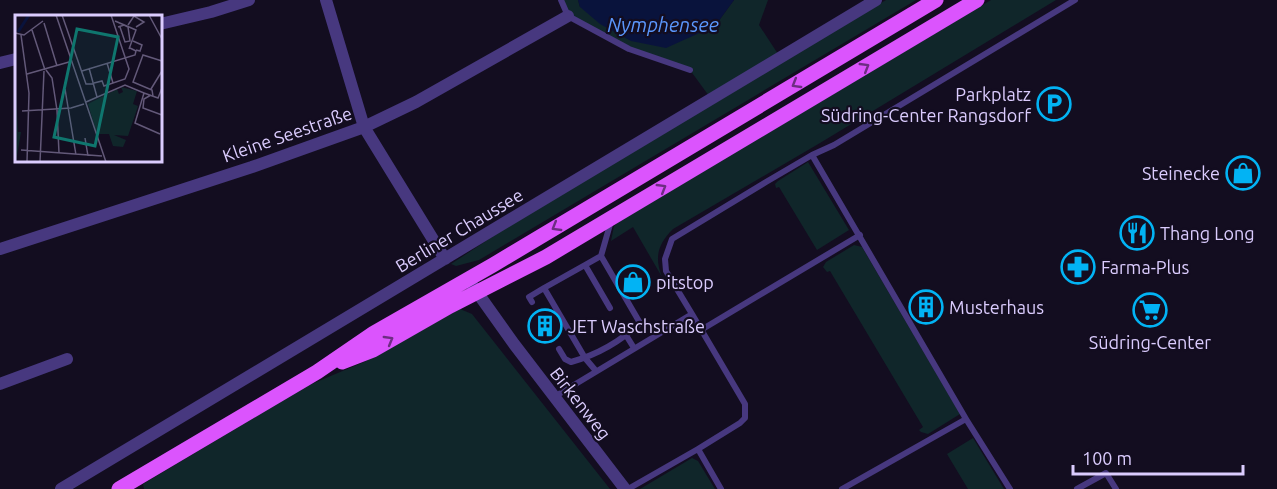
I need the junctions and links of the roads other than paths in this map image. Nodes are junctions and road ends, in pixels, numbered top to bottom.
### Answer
1 (249, 0) edge
2 (326, 0) edge
3 (561, 0) edge
4 (876, 0) edge
5 (936, 0) edge
6 (977, 0) edge
7 (1075, 0) edge
8 (568, 16) junction
9 (162, 24) edge
10 (15, 59) edge
11 (0, 63) edge
12 (690, 70) dead end
13 (364, 127) junction
14 (812, 155) junction
15 (612, 218) junction
16 (860, 236) junction
17 (0, 249) edge
18 (601, 256) junction
19 (445, 259) junction
20 (585, 265) junction
21 (469, 279) junction
22 (544, 288) junction
23 (477, 292) junction
24 (532, 302) dead end
25 (610, 308) dead end
26 (692, 314) junction
27 (619, 324) dead end
28 (701, 330) junction
29 (626, 336) junction
30 (634, 348) junction
31 (559, 349) dead end
32 (585, 358) junction
33 (67, 359) dead end
34 (596, 371) junction
35 (316, 372) junction
36 (0, 384) edge
37 (554, 397) junction
38 (966, 419) junction
39 (698, 449) junction
40 (61, 489) edge
41 (119, 489) edge
42 (626, 489) edge
43 (721, 489) edge
44 (843, 489) edge
45 (1010, 489) edge
46 (1077, 489) edge
47 (1116, 489) edge

1 - 9 street
2 - 13 street
3 - 8 lane
4 - 19 street, Berliner Chaussee
5 -> 21 main road
15 -> 6 main road
7 - 14 lane
8 - 12 lane
8 - 13 street, Kleine Seestraße
10 - 11 street
13 - 17 street, Kleine Seestraße
13 - 19 street
14 - 16 lane
14 - 26 lane
15 - 18 lane
15 - 23 main road
16 - 28 lane
16 - 38 lane
18 - 20 lane
18 - 29 lane
19 - 40 street, Berliner Chaussee
20 - 22 lane
20 - 25 lane
21 - 23 street, Birkenweg
21 - 35 main road
22 - 24 lane
22 - 32 lane
35 -> 23 main road
23 - 37 street, Birkenweg
26 - 28 lane
26 - 30 lane
27 - 29 lane
28 - 39 lane
29 - 30 lane
29 - 32 lane
30 - 34 lane
31 - 32 lane
32 - 34 lane
33 - 36 street
34 - 37 lane
35 - 41 main road
37 - 42 street, Birkenweg
38 - 44 lane
38 - 45 lane
39 - 42 lane
39 - 43 lane
46 - 47 lane

